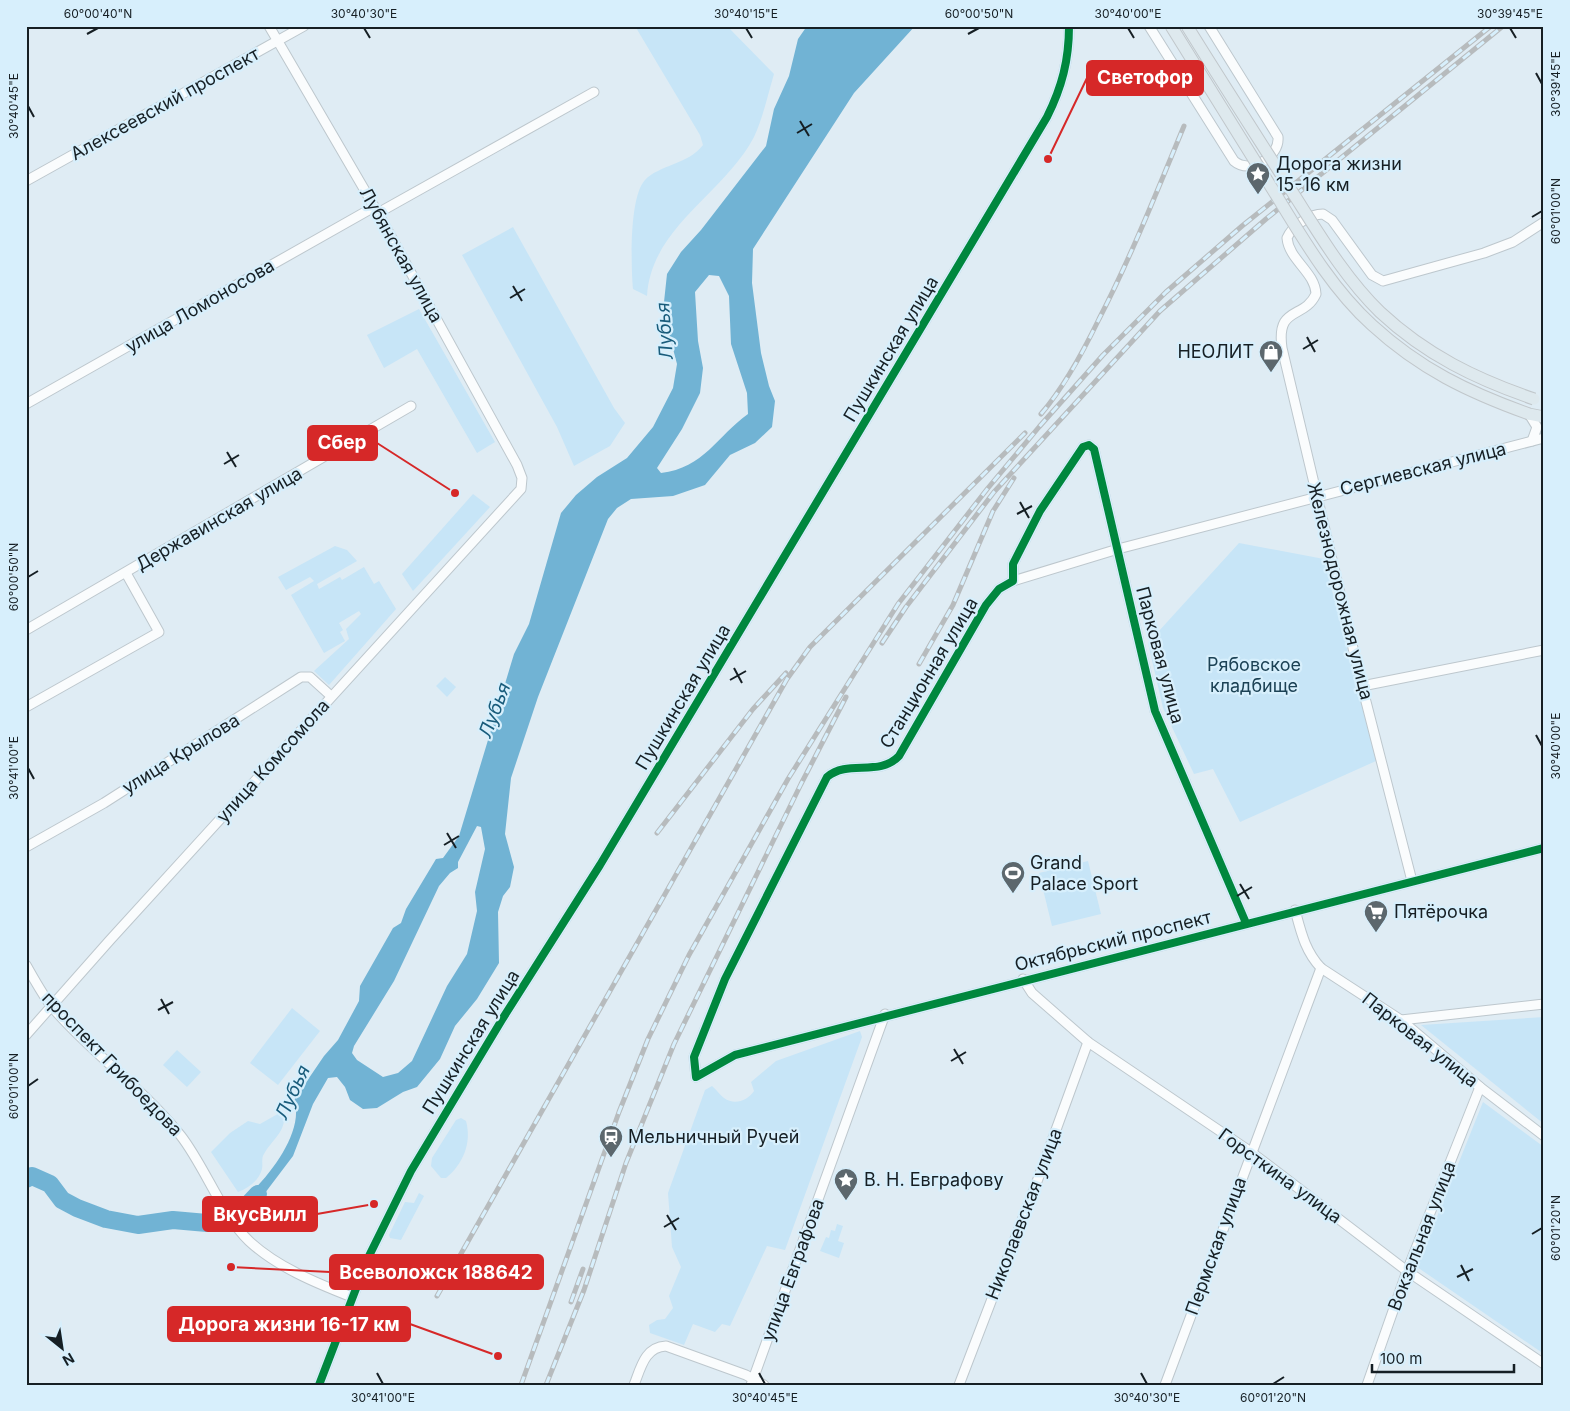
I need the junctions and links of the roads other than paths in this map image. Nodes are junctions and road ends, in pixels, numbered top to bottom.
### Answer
1 (269, 26) edge
2 (304, 26) edge
3 (1069, 26) edge
4 (1149, 26) edge
5 (1171, 26) edge
6 (1187, 26) edge
7 (1208, 26) edge
8 (277, 42) junction
9 (594, 92) dead end
10 (26, 181) edge
11 (376, 210) junction
12 (1544, 222) edge
13 (1539, 400) edge
14 (26, 404) edge
15 (411, 406) dead end
16 (1529, 414) junction
17 (1544, 417) edge
18 (1544, 438) edge
19 (1532, 441) junction
20 (521, 489) joint
21 (1316, 496) junction
22 (1118, 549) junction
23 (126, 573) junction
24 (1013, 581) junction
25 (26, 630) edge
26 (1544, 650) edge
27 (1362, 686) junction
28 (331, 696) junction
29 (26, 707) edge
30 (26, 847) edge
31 (1544, 848) edge
32 (1412, 881) junction
33 (1295, 910) junction
34 (1246, 923) junction
35 (26, 965) edge
36 (1321, 968) junction
37 (1023, 980) junction
38 (1544, 1004) edge
39 (52, 1006) junction
40 (886, 1014) junction
41 (1401, 1020) junction
42 (26, 1035) edge
43 (1088, 1042) junction
44 (696, 1077) joint
45 (1480, 1087) junction
46 (1544, 1136) edge
47 (1251, 1152) junction
48 (1407, 1271) junction
49 (352, 1297) junction
50 (1544, 1364) edge
51 (752, 1382) edge
52 (319, 1385) edge
53 (634, 1385) edge
54 (764, 1385) edge
55 (959, 1385) edge
56 (1165, 1385) edge
57 (1367, 1385) edge

1 - 8 street, Лубянская улица
2 - 8 street, Алексеевский проспект
3 - 49 street, Пушкинская улица
4 - 7 street
5 - 16 main road, bridge
6 - 13 main road, bridge
8 - 10 street, Алексеевский проспект
8 - 11 street, Лубянская улица
9 - 11 street, улица Ломоносова
11 - 14 street, улица Ломоносова
11 - 20 street, Лубянская улица
12 - 21 street, Железнодорожная улица
15 - 23 street, Державинская улица
16 - 17 main road
16 - 19 street
18 - 19 street, Сергиевская улица
19 - 21 street, Сергиевская улица
20 - 28 street, улица Комсомола
21 - 22 street, Сергиевская улица
21 - 27 street, Железнодорожная улица
22 - 24 street, Сергиевская улица
22 - 24 street, Парковая улица
22 - 34 street, Парковая улица
23 - 25 street, Державинская улица
23 - 29 street
24 - 44 street, Станционная улица
26 - 27 street
27 - 32 street, Железнодорожная улица
28 - 30 street, улица Крылова
28 - 39 street, улица Комсомола
31 - 32 street, Октябрьский проспект
32 - 33 street, Октябрьский проспект
33 - 34 street, Октябрьский проспект
33 - 36 street, Парковая улица
34 - 37 street, Октябрьский проспект
35 - 39 street, проспект Грибоедова
36 - 41 street, Парковая улица
36 - 47 street, Пермская улица
37 - 40 street, Октябрьский проспект
37 - 43 street, Горсткина улица
38 - 41 street
39 - 42 street, улица Комсомола
39 - 49 street, проспект Грибоедова
40 - 44 street, Октябрьский проспект
40 - 51 street, улица Евграфова
41 - 45 street, Парковая улица
43 - 47 street, Горсткина улица
43 - 55 street, Николаевская улица
45 - 46 street, Парковая улица
45 - 48 street, Вокзальная улица
47 - 48 street, Горсткина улица
47 - 56 street, Пермская улица
48 - 50 street, Горсткина улица
48 - 57 street, Вокзальная улица
49 - 52 street, Пушкинская улица
51 - 53 street
51 - 54 street

